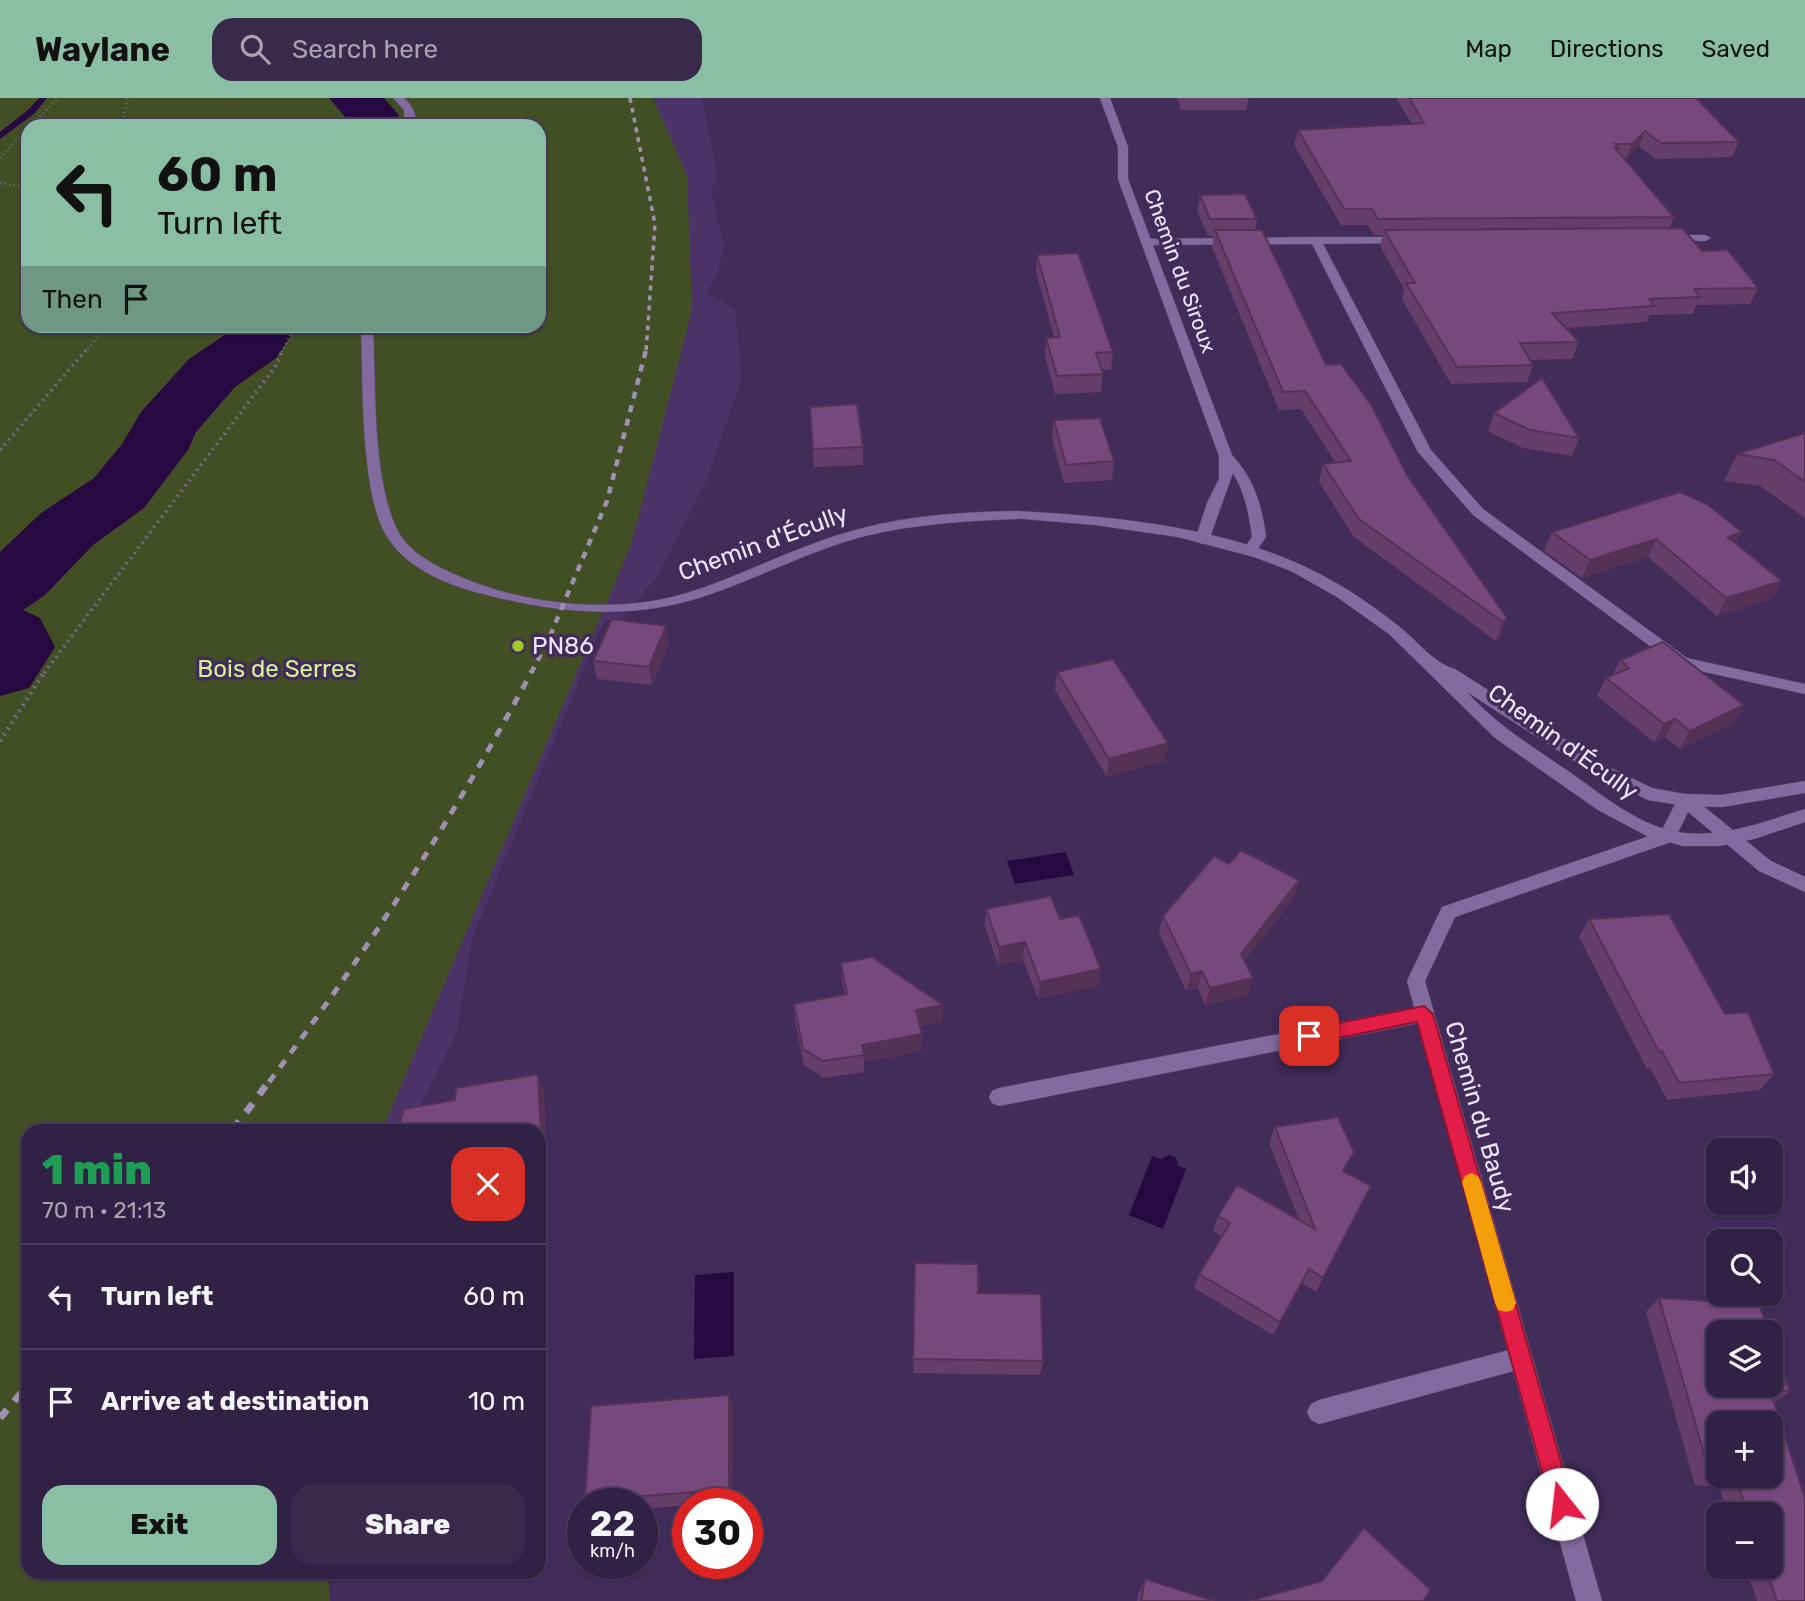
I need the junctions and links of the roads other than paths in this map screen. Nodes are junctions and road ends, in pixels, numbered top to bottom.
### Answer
1 (398, 98) edge
2 (1105, 98) edge
3 (412, 119) edge
4 (1649, 238) edge
5 (1704, 238) dead end
6 (1315, 240) junction
7 (1412, 240) edge
8 (1146, 242) junction
9 (368, 333) edge
10 (1226, 456) junction
11 (1202, 540) junction
12 (1250, 550) junction
13 (1430, 661) junction
14 (1805, 689) edge
15 (1805, 787) edge
16 (1685, 800) junction
17 (1805, 815) edge
18 (1668, 836) junction
19 (1732, 838) junction
20 (1805, 885) edge
21 (1424, 1014) junction
22 (999, 1097) dead end
23 (1521, 1358) junction
24 (1319, 1412) dead end
25 (1589, 1601) edge

1 - 3 street
2 - 8 street, Chemin du Siroux
4 - 5 street
6 - 7 street
6 - 8 street
6 - 14 street
8 - 10 street, Chemin du Siroux
9 - 11 street, Chemin d'Écully
10 - 11 street, Chemin du Siroux
10 - 12 street, Chemin du Siroux
11 - 12 street, Chemin d'Écully
12 - 13 street, Chemin d'Écully
13 - 16 street, Chemin d'Écully
13 - 18 street, Chemin d'Écully
15 - 16 street, Chemin d'Écully
16 - 18 street
16 - 19 street
17 - 19 street, Chemin d'Écully
18 - 19 street, Chemin d'Écully
18 - 21 street, Chemin du Baudy
19 - 20 street
21 - 22 street
21 - 23 street, Chemin du Baudy
23 - 24 street
23 - 25 street, Chemin du Baudy

